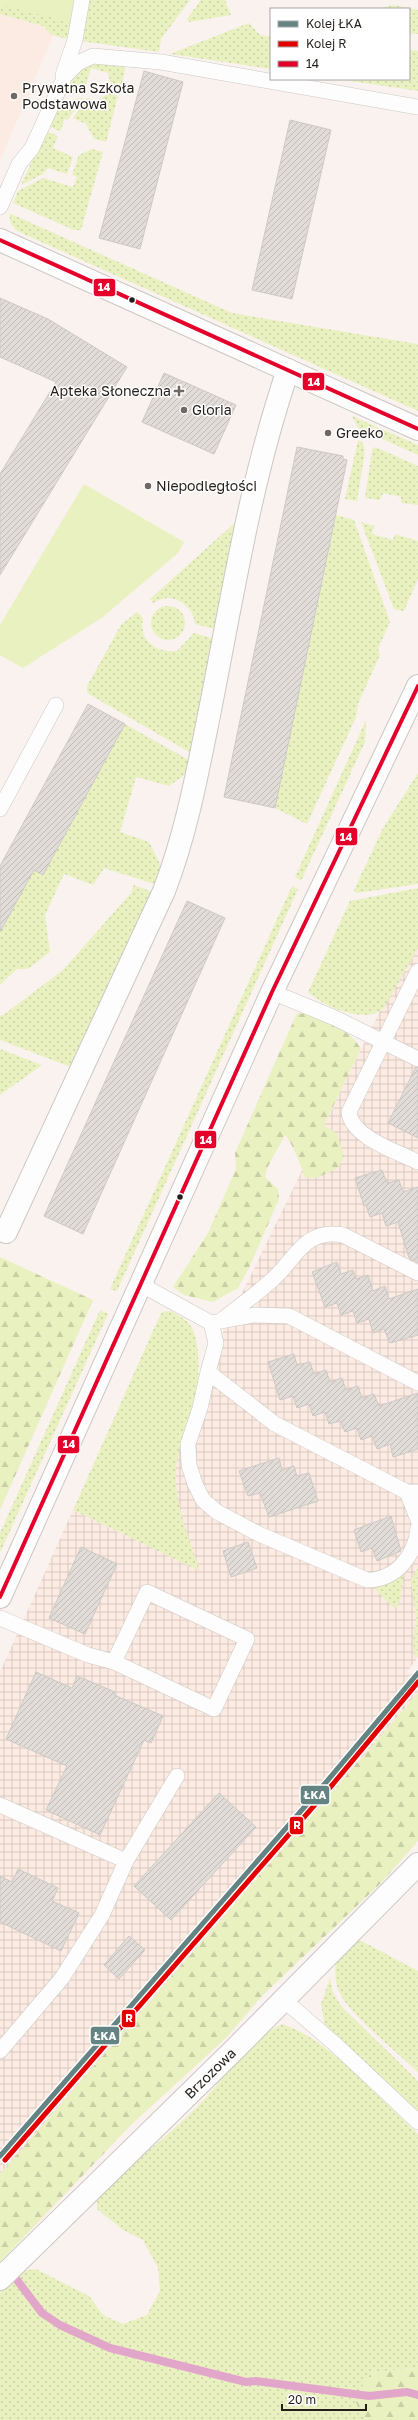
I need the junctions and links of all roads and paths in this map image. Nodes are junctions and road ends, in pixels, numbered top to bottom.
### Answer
1 (82, 0) edge
2 (61, 84) junction
3 (418, 107) edge
4 (0, 207) edge
5 (0, 240) edge
6 (288, 370) junction
7 (418, 428) edge
8 (418, 686) edge
9 (56, 705) dead end
10 (2, 801) edge
11 (418, 972) edge
12 (272, 992) junction
13 (383, 1041) junction
14 (418, 1059) edge
15 (418, 1162) edge
16 (3, 1230) edge
17 (418, 1273) edge
18 (140, 1284) junction
19 (215, 1322) junction
20 (208, 1372) junction
21 (418, 1383) edge
22 (412, 1492) edge
23 (418, 1520) edge
24 (418, 1528) edge
25 (0, 1597) edge
26 (0, 1618) edge
27 (114, 1662) junction
28 (177, 1776) dead end
29 (0, 1805) edge
30 (126, 1861) junction
31 (418, 1864) edge
32 (284, 2000) junction
33 (0, 2051) edge
34 (418, 2122) edge
35 (0, 2279) edge

1 - 2 lane
2 - 3 lane
2 - 4 lane
5 - 6 street
6 - 7 street
6 - 16 street
8 - 12 street
9 - 10 lane
11 - 13 lane
12 - 13 lane
12 - 18 street
13 - 14 lane
13 - 15 lane
17 - 19 lane
18 - 19 lane
18 - 25 street
19 - 20 lane
19 - 21 lane
20 - 22 lane
20 - 24 lane
22 - 23 lane
26 - 27 lane
27 - 27 lane
28 - 30 lane
29 - 30 lane
30 - 33 lane
31 - 32 street, Brzozowa
32 - 34 lane
32 - 35 street, Brzozowa

